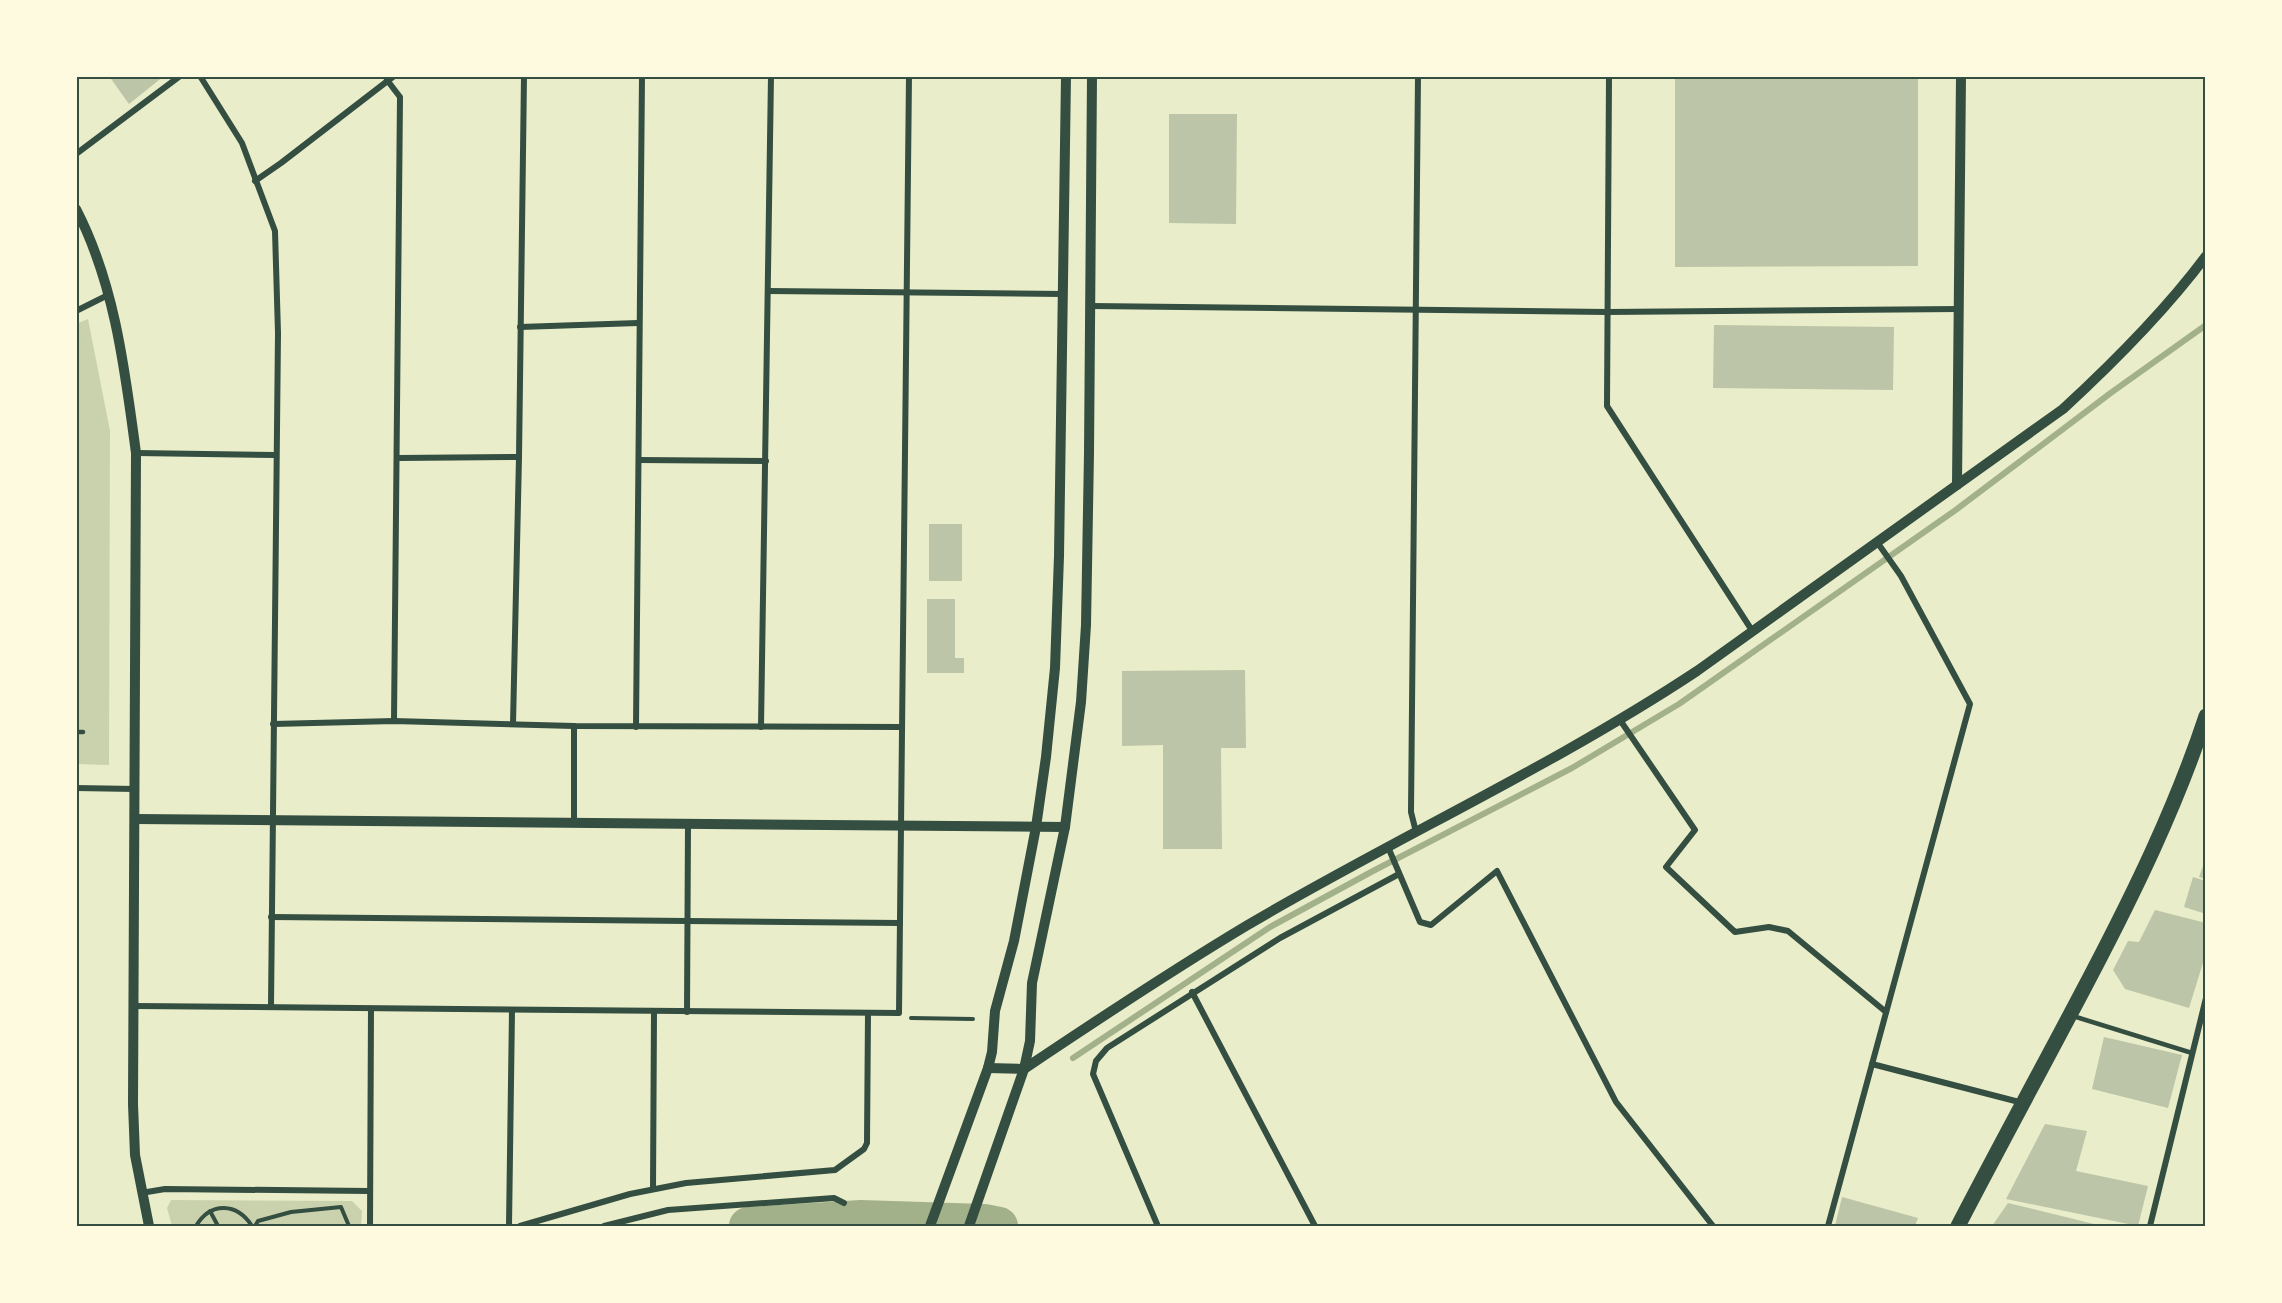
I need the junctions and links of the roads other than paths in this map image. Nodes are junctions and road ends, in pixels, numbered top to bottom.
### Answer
1 (180, 76) edge
2 (200, 76) edge
3 (524, 76) edge
4 (642, 76) edge
5 (771, 76) edge
6 (909, 76) edge
7 (1066, 76) edge
8 (1092, 76) edge
9 (1418, 76) edge
10 (1609, 76) edge
11 (1961, 76) edge
12 (390, 78) edge
13 (76, 154) edge
14 (255, 181) junction
15 (76, 209) edge
16 (2205, 256) edge
17 (768, 291) junction
18 (907, 293) junction
19 (1063, 294) junction
20 (108, 295) junction
21 (1091, 306) junction
22 (1416, 309) junction
23 (1959, 309) junction
24 (76, 311) edge
25 (1607, 312) junction
26 (638, 323) junction
27 (520, 327) junction
28 (136, 453) junction
29 (275, 455) junction
30 (519, 456) junction
31 (398, 458) junction
32 (639, 460) junction
33 (766, 461) junction
34 (1957, 485) junction
35 (1877, 542) junction
36 (1753, 632) junction
37 (2205, 716) edge
38 (394, 721) junction
39 (1620, 721) junction
40 (273, 724) junction
41 (513, 724) junction
42 (574, 726) junction
43 (636, 727) junction
44 (761, 727) junction
45 (901, 727) junction
46 (76, 788) edge
47 (135, 789) junction
48 (135, 819) junction
49 (272, 820) junction
50 (574, 822) junction
51 (688, 824) junction
52 (900, 827) junction
53 (1036, 827) junction
54 (1065, 827) junction
55 (1416, 832) junction
56 (1388, 847) junction
57 (1399, 874) junction
58 (271, 917) junction
59 (687, 921) junction
60 (900, 923) junction
61 (1192, 992) junction
62 (2205, 998) edge
63 (134, 1006) junction
64 (271, 1006) junction
65 (371, 1009) junction
66 (512, 1010) junction
67 (654, 1012) junction
68 (687, 1012) junction
69 (1886, 1012) junction
70 (868, 1013) junction
71 (2070, 1015) junction
72 (2192, 1053) junction
73 (1872, 1064) junction
74 (988, 1068) junction
75 (1024, 1069) junction
76 (2023, 1103) junction
77 (653, 1189) junction
78 (369, 1191) junction
79 (141, 1193) junction
80 (844, 1203) dead end
81 (1157, 1224) dead end
82 (149, 1227) edge
83 (370, 1227) edge
84 (509, 1227) edge
85 (520, 1227) edge
86 (604, 1227) edge
87 (930, 1227) edge
88 (969, 1227) edge
89 (1315, 1227) edge
90 (1713, 1227) edge
91 (1828, 1227) edge
92 (1958, 1227) edge
93 (2150, 1227) edge

1 - 13 street
2 - 14 street
3 - 27 street
4 - 26 street
5 - 17 street
6 - 18 street
7 - 19 street
8 - 21 street
9 - 22 street
10 - 25 street
11 - 23 street
12 - 14 street
12 - 31 street
14 - 29 street
15 - 20 street
16 - 34 street
17 - 18 street
17 - 33 street
18 - 19 street
18 - 45 street
19 - 53 street
20 - 24 street
20 - 28 street
21 - 22 street
21 - 54 street
22 - 25 street
22 - 55 street
23 - 25 street
23 - 34 street
25 - 36 street
26 - 27 street
26 - 32 street
27 - 30 street
28 - 29 street
28 - 47 street
29 - 40 street
30 - 31 street
30 - 41 street
31 - 38 street
32 - 33 street
32 - 43 street
33 - 44 street
34 - 35 street
35 - 36 street
35 - 69 street
36 - 39 street
37 - 71 main road
38 - 40 street
38 - 41 street
39 - 55 street
39 - 69 street
40 - 49 street
41 - 42 street
42 - 43 street
42 - 50 street
43 - 44 street
44 - 45 street
45 - 52 street
46 - 47 street
47 - 48 street
48 - 49 street
48 - 63 street
49 - 50 street
49 - 58 street
50 - 51 street
51 - 52 street
51 - 59 street
52 - 53 street
52 - 60 street
53 - 54 street
53 - 74 street
54 - 75 street
55 - 56 street
56 - 57 street
56 - 75 street
57 - 61 street
57 - 90 street
58 - 59 street
58 - 64 street
59 - 60 street
59 - 68 street
60 - 70 street
61 - 81 street
61 - 89 street
62 - 72 street
63 - 64 street
63 - 79 street
64 - 65 street
65 - 66 street
65 - 78 street
66 - 67 street
66 - 84 street
67 - 68 street
67 - 77 street
68 - 70 street
69 - 73 street
70 - 77 street
71 - 72 lane
71 - 76 main road
72 - 93 street
73 - 76 street
73 - 91 street
74 - 75 street
74 - 87 street
75 - 88 street
76 - 92 main road
77 - 85 street
78 - 79 street
78 - 83 street
79 - 82 street
80 - 86 street

